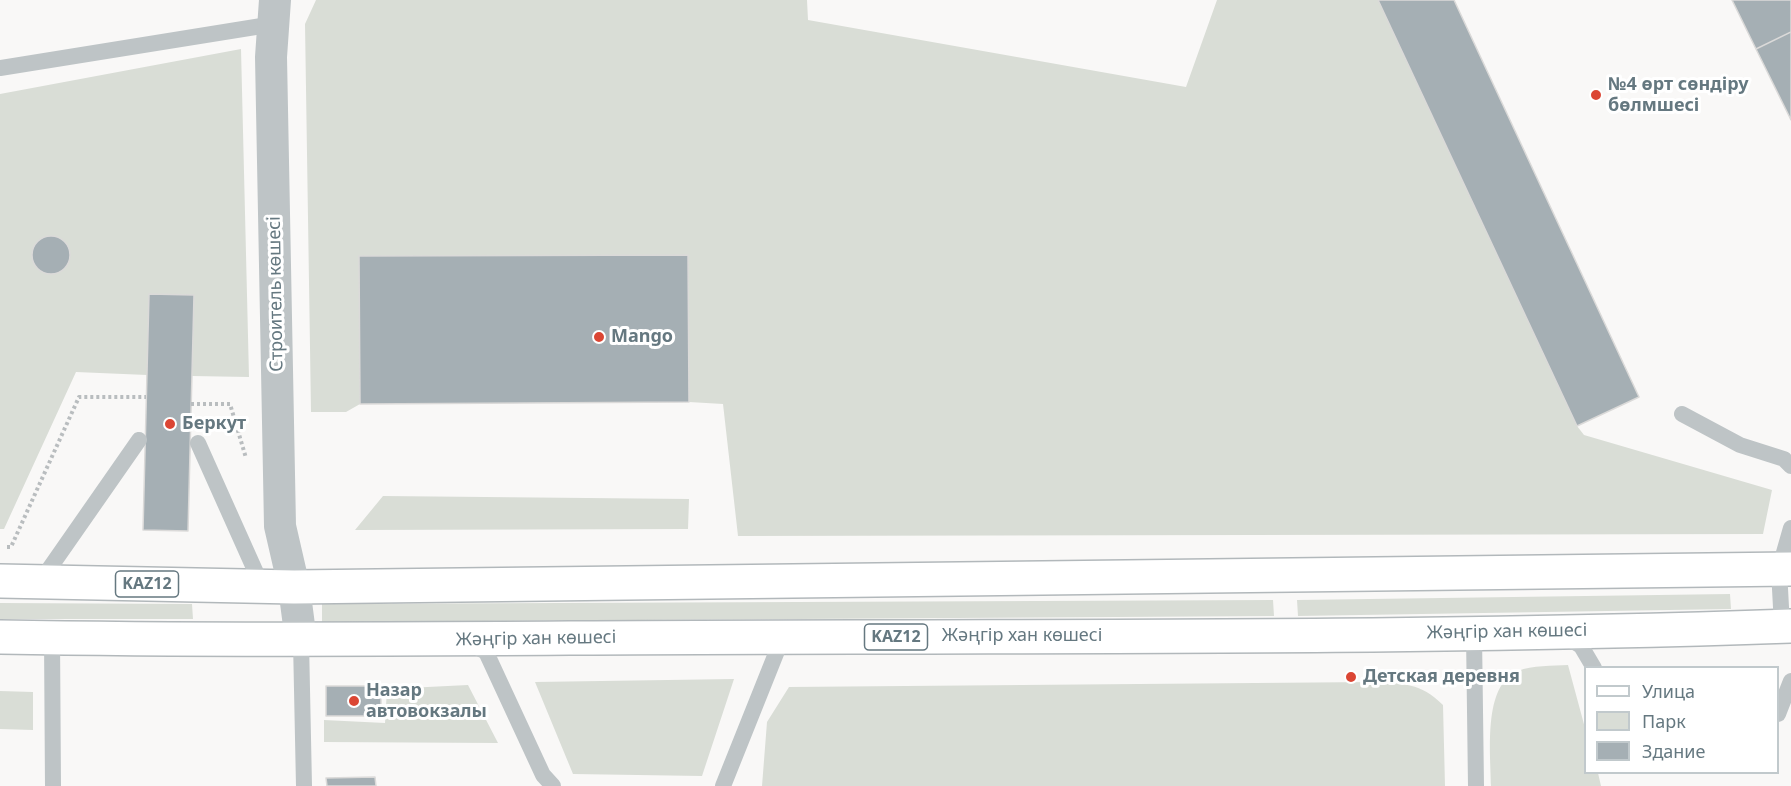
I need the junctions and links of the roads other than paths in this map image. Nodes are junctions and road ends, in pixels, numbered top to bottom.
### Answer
1 (274, 12) edge
2 (0, 68) edge
3 (1682, 414) dead end
4 (139, 440) dead end
5 (198, 443) dead end
6 (1791, 466) edge
7 (1791, 528) edge
8 (1785, 569) edge
9 (0, 581) edge
10 (40, 582) junction
11 (278, 586) junction
12 (1787, 626) edge
13 (1544, 631) junction
14 (1474, 634) junction
15 (0, 637) edge
16 (796, 637) junction
17 (52, 638) junction
18 (463, 640) junction
19 (301, 641) junction
20 (1593, 666) edge
21 (1791, 681) edge
22 (1779, 711) edge
23 (53, 786) edge
24 (304, 786) edge
25 (553, 786) edge
26 (723, 786) edge
27 (1476, 786) edge

1 - 2 lane
1 - 11 street, Строитель көшесі
3 - 6 lane
4 - 10 lane
5 - 11 lane
7 - 8 lane
8 - 11 main road, KAZ12
8 - 12 lane
9 - 10 main road, KAZ12
10 - 11 main road, KAZ12
11 - 19 street, Строитель көшесі
12 - 13 main road, Жәңгір хан көшесі / KAZ12
13 - 14 main road, Жәңгір хан көшесі / KAZ12
13 - 20 lane
14 - 16 main road, Жәңгір хан көшесі / KAZ12
14 - 27 lane
15 - 17 main road, Жәңгір хан көшесі / KAZ12
16 - 18 main road, Жәңгір хан көшесі / KAZ12
16 - 26 lane
17 - 19 main road, Жәңгір хан көшесі / KAZ12
17 - 23 lane
18 - 19 main road, Жәңгір хан көшесі / KAZ12
18 - 25 lane
19 - 24 lane
21 - 22 lane

